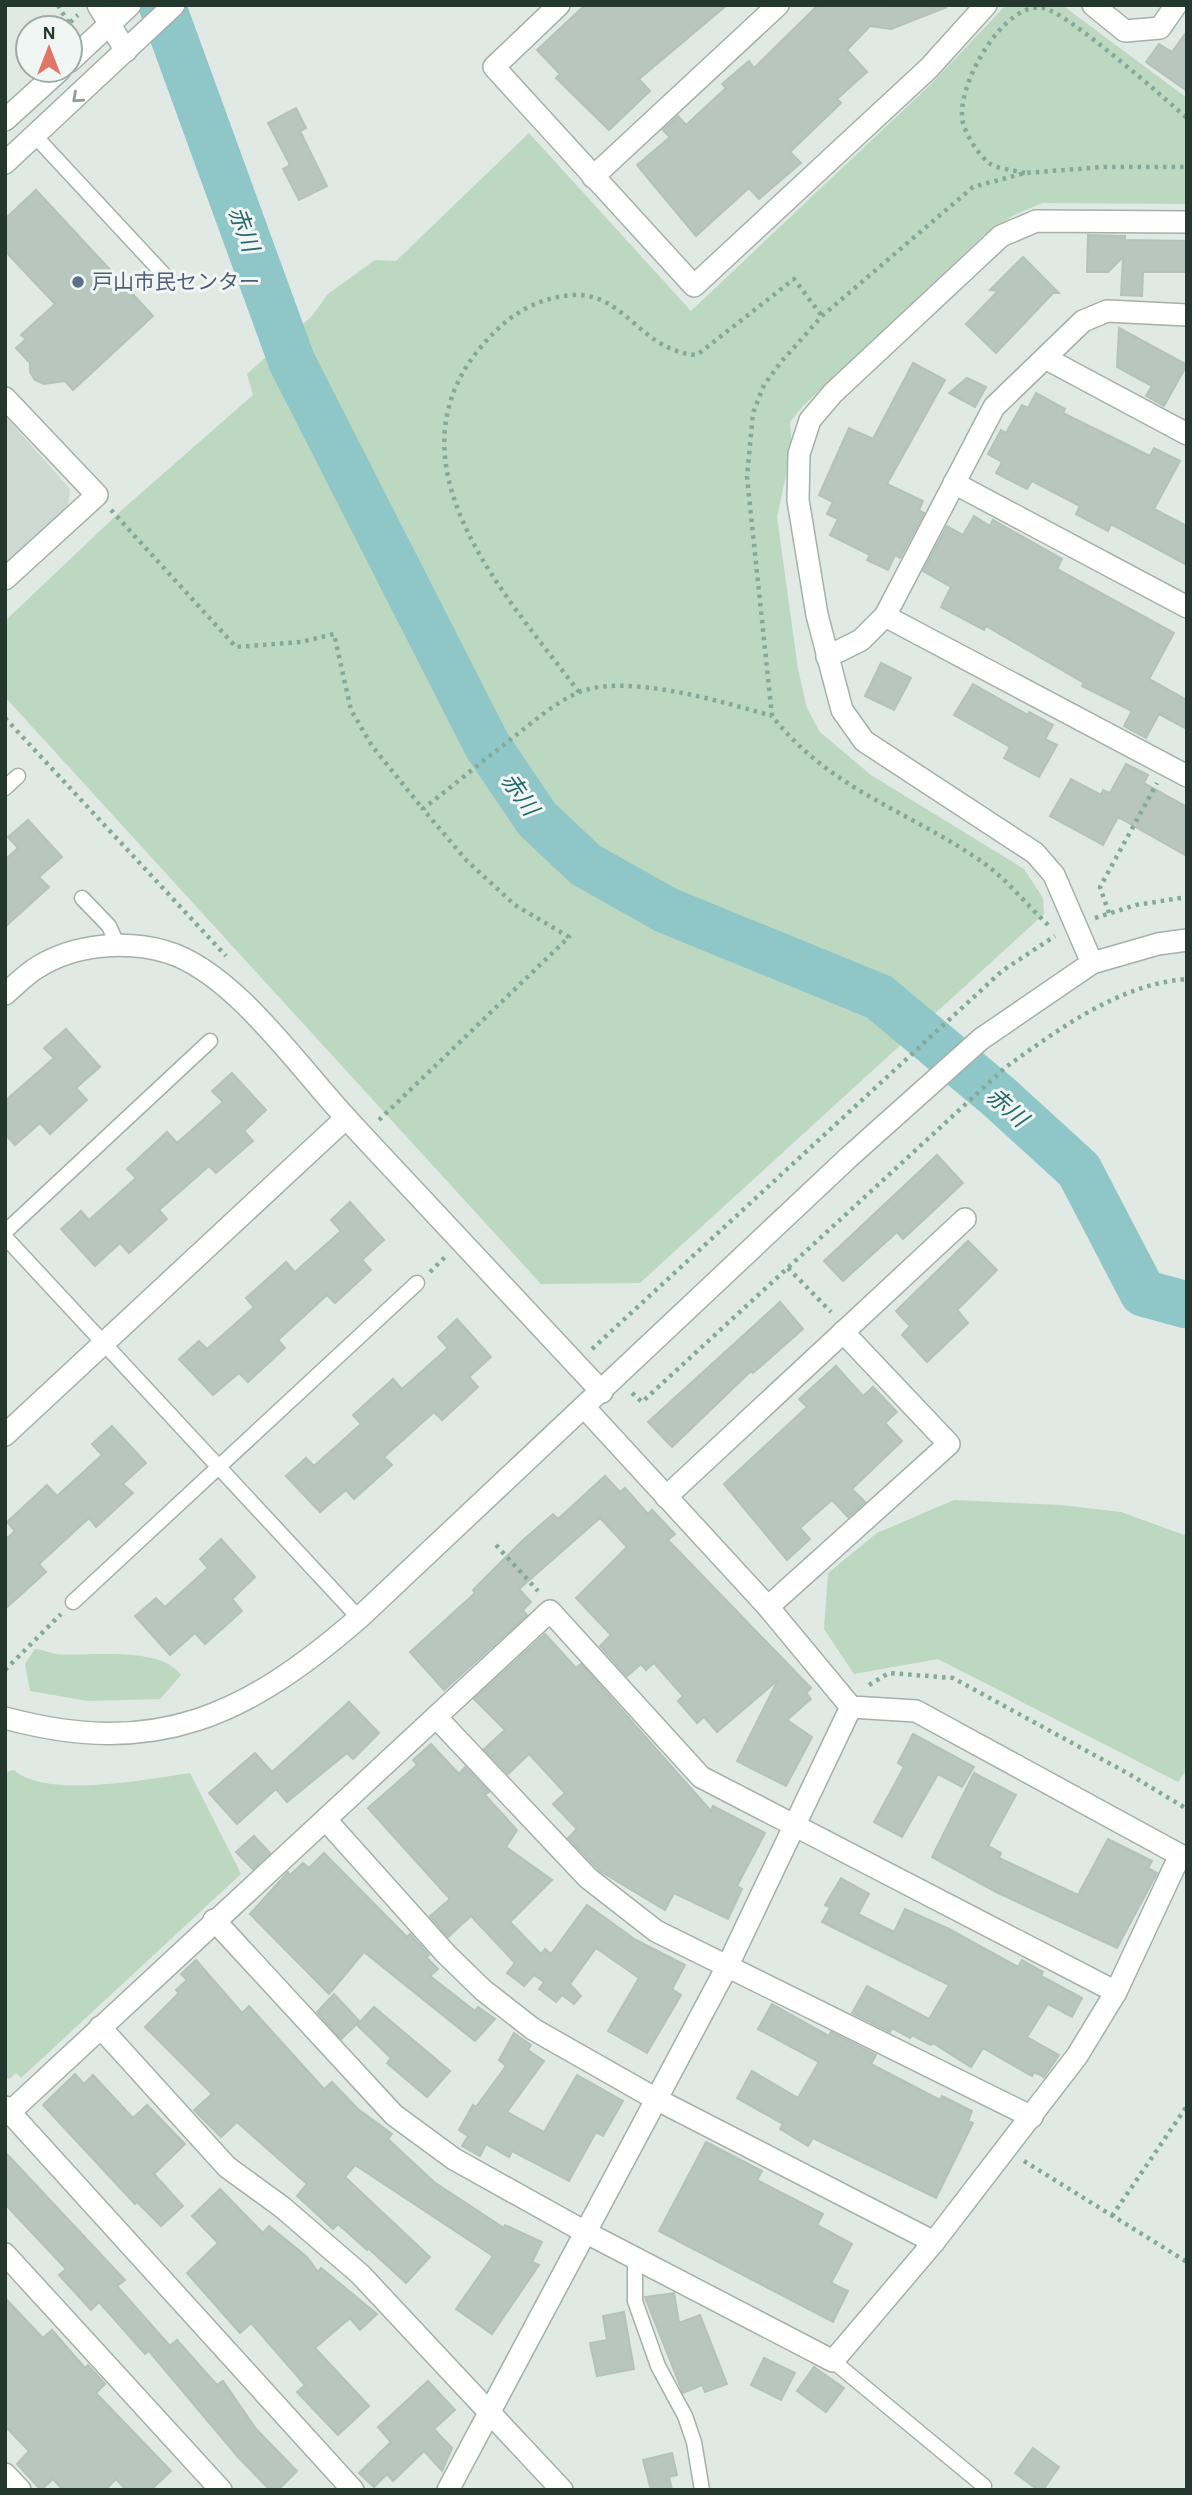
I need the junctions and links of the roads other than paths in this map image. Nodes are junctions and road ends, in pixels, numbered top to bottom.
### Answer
1 (98, 5) edge
2 (130, 5) edge
3 (174, 5) edge
4 (559, 5) edge
5 (778, 5) edge
6 (986, 5) edge
7 (1093, 5) edge
8 (1176, 5) edge
9 (109, 25) junction
10 (84, 48) edge
11 (126, 51) junction
12 (45, 84) edge
13 (5, 120) edge
14 (36, 136) junction
15 (5, 163) edge
16 (593, 177) junction
17 (1187, 222) edge
18 (168, 279) dead end
19 (1187, 315) edge
20 (1045, 358) junction
21 (5, 398) edge
22 (1187, 434) edge
23 (954, 483) junction
24 (5, 579) edge
25 (1187, 607) edge
26 (885, 616) junction
27 (827, 657) junction
28 (18, 776) dead end
29 (1187, 776) edge
30 (5, 788) edge
31 (82, 898) dead end
32 (1187, 940) edge
33 (117, 944) junction
34 (1092, 963) junction
35 (5, 994) edge
36 (210, 1041) dead end
37 (346, 1118) junction
38 (965, 1219) dead end
39 (5, 1234) edge
40 (417, 1283) dead end
41 (845, 1330) junction
42 (104, 1343) junction
43 (609, 1385) junction
44 (585, 1408) junction
45 (5, 1435) edge
46 (219, 1466) junction
47 (666, 1496) junction
48 (73, 1602) road end
49 (768, 1607) junction
50 (359, 1618) junction
51 (851, 1707) junction
52 (436, 1717) junction
53 (5, 1718) edge
54 (326, 1820) junction
55 (795, 1826) junction
56 (214, 1920) junction
57 (728, 1965) junction
58 (1116, 1992) junction
59 (100, 2027) junction
60 (656, 2099) junction
61 (8, 2109) edge
62 (1032, 2117) junction
63 (585, 2232) junction
64 (934, 2242) junction
65 (5, 2254) edge
66 (635, 2259) junction
67 (833, 2361) junction
68 (489, 2412) junction
69 (5, 2474) edge
70 (984, 2486) dead end
71 (20, 2490) edge
72 (221, 2490) edge
73 (353, 2490) edge
74 (448, 2490) edge
75 (562, 2490) edge
76 (702, 2490) edge

1 - 9 street
2 - 9 street
3 - 11 street
4 - 16 street
5 - 16 street
6 - 16 street
7 - 8 street
9 - 10 street
9 - 11 street
11 -> 14 street
12 - 13 street
14 - 15 street
14 - 18 lane
17 - 27 street
19 - 20 street
20 - 22 street
20 - 23 street
21 - 24 street
23 - 25 street
23 - 26 street
26 - 27 street
26 - 29 street
27 - 34 street
28 - 30 lane
31 - 33 lane
32 - 34 street
33 - 35 street
33 - 37 street
34 - 43 street
36 - 39 lane
37 - 42 street
37 - 43 street
38 - 41 street
39 - 42 lane
40 - 46 lane
41 - 47 street
41 - 49 street
42 - 45 street
42 - 46 lane
43 - 44 street
44 - 47 street
44 - 50 street
46 - 48 lane
46 - 50 lane
47 - 49 street
49 - 51 street
50 - 53 street
51 - 55 street
51 - 58 street
52 - 54 street
52 - 55 street
52 - 57 street
54 - 56 street
54 - 60 street
55 - 57 street
55 - 58 street
56 - 59 street
56 - 63 street
57 - 60 street
57 - 62 street
58 - 62 street
59 - 61 street
59 - 68 street
60 - 63 street
60 - 64 street
61 - 73 street
62 - 64 street
63 - 66 street
63 - 68 street
64 - 67 street
65 - 72 street
66 - 67 street
66 - 76 lane
67 - 70 lane
68 - 74 street
68 - 75 street
69 - 71 street

